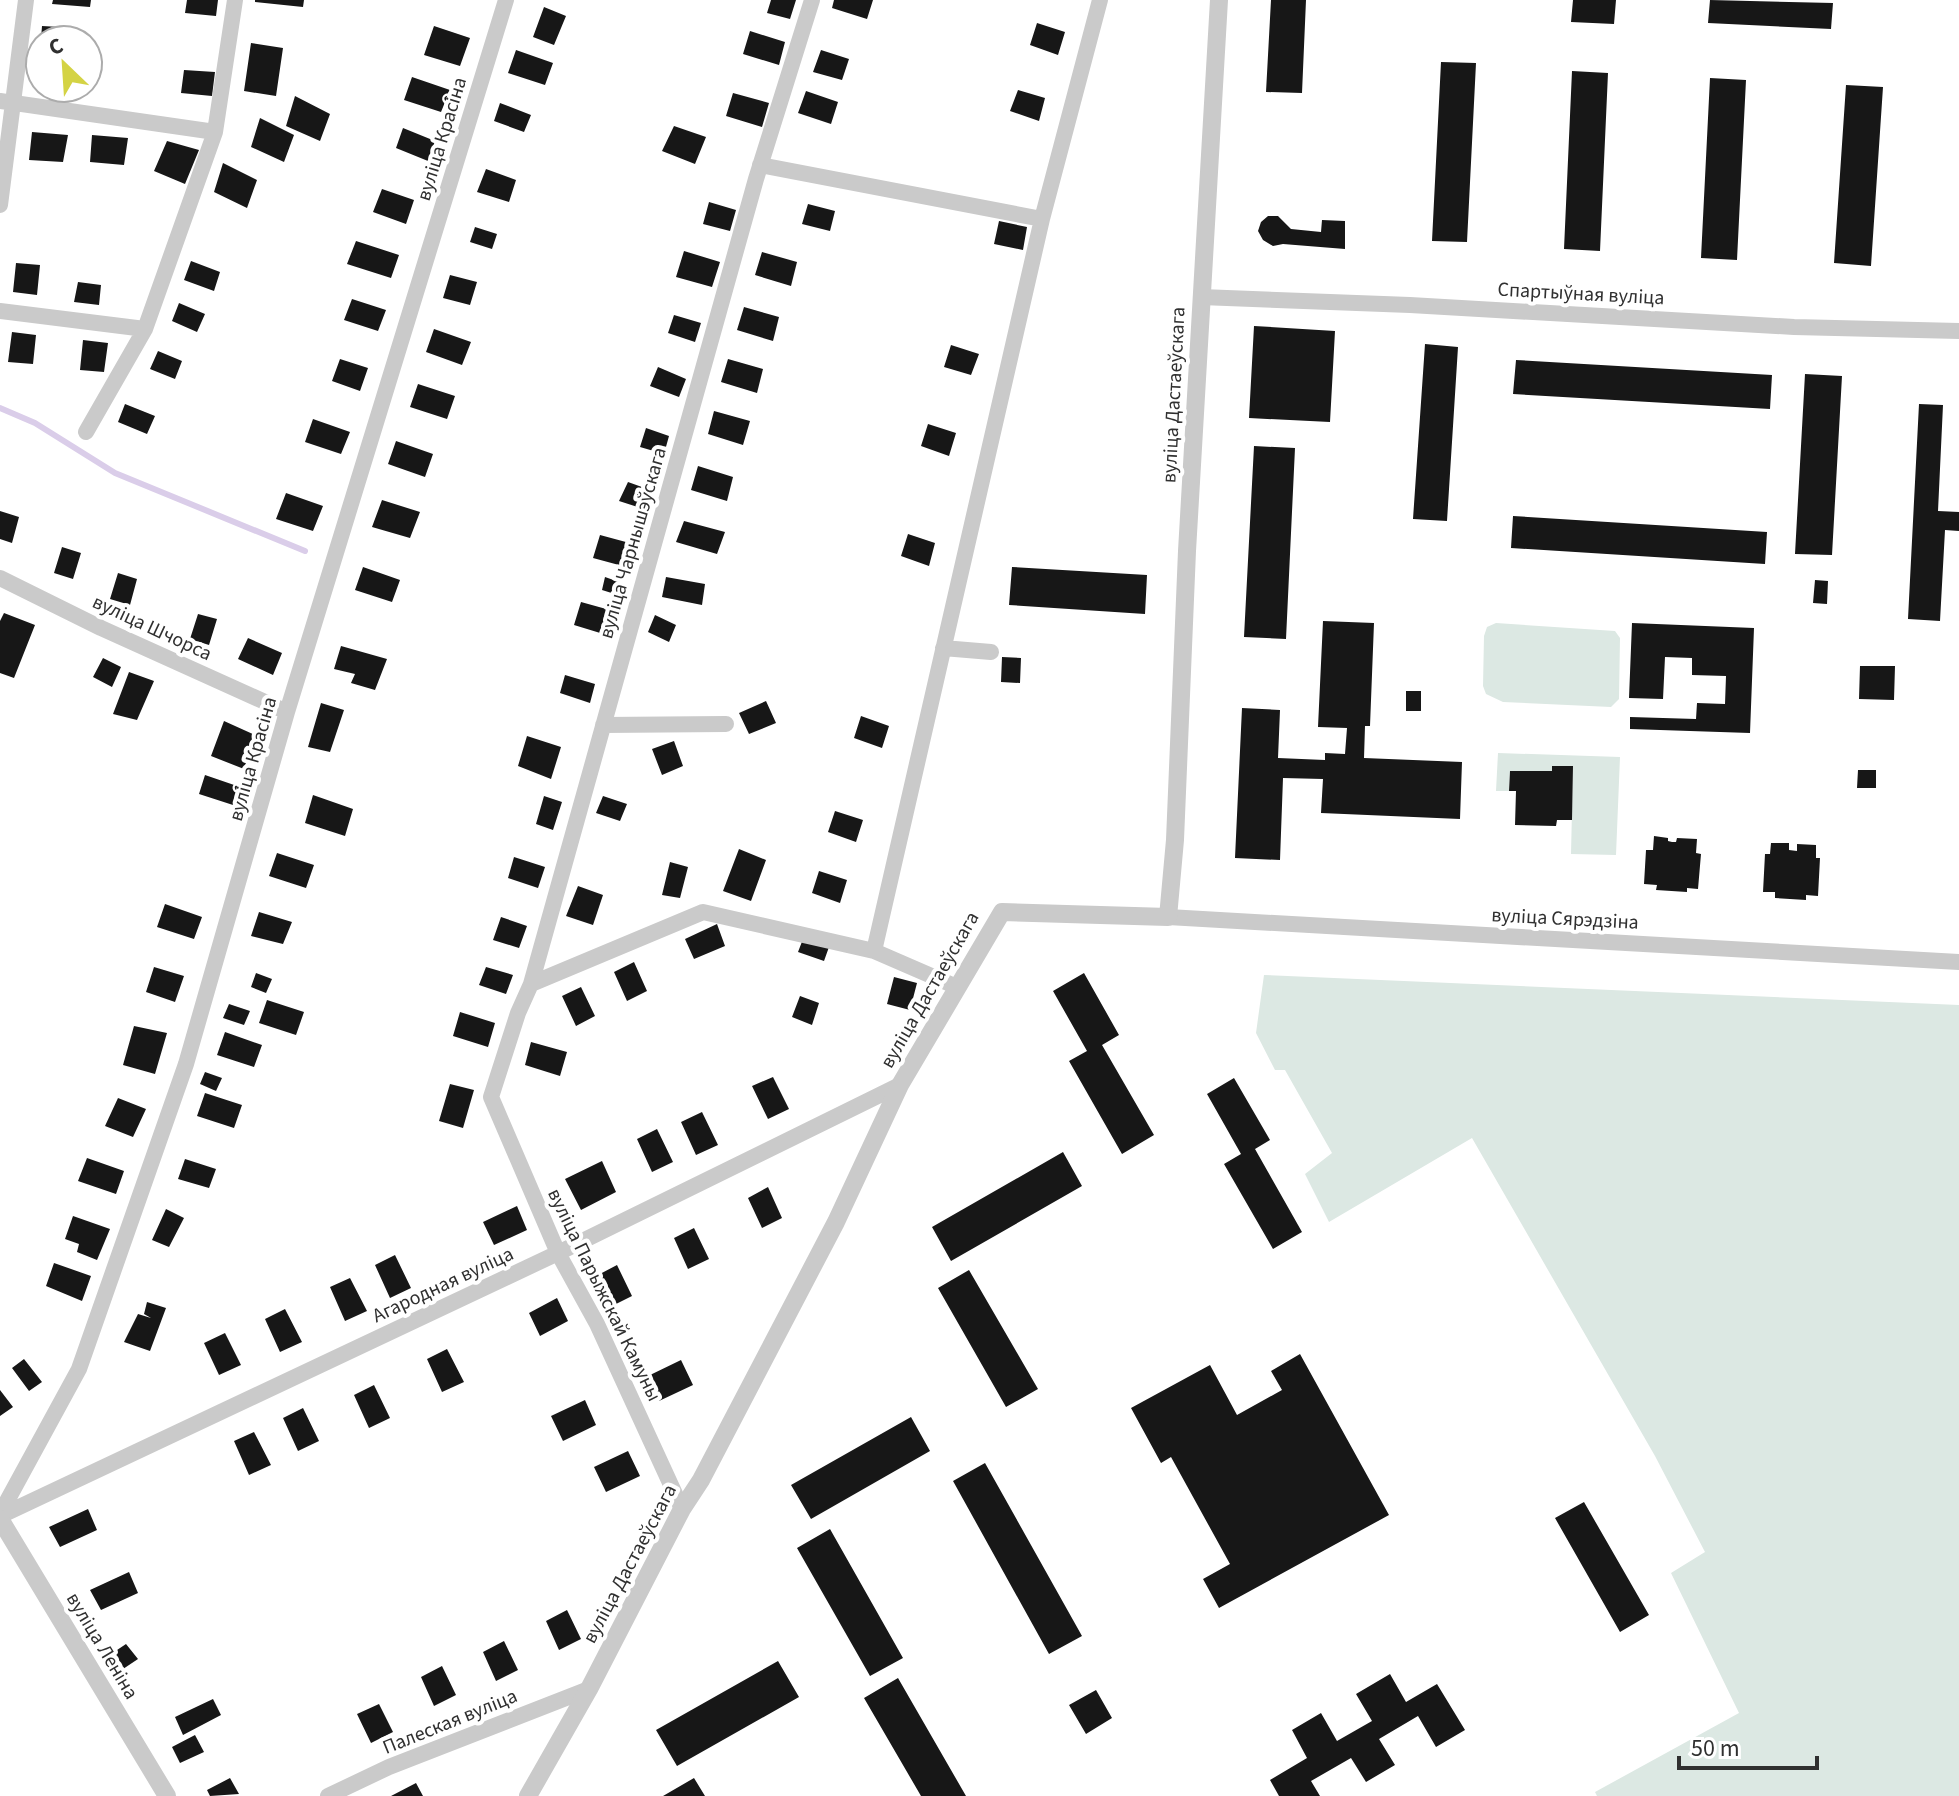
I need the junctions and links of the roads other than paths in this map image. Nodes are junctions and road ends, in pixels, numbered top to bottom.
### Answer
1 (26, 0) edge
2 (235, 0) edge
3 (506, 0) edge
4 (812, 0) edge
5 (1100, 0) edge
6 (1219, 0) edge
7 (6, 102) edge
8 (215, 132) junction
9 (760, 165) junction
10 (0, 205) edge
11 (1042, 219) junction
12 (1201, 297) junction
13 (0, 311) edge
14 (145, 329) junction
15 (1959, 331) edge
16 (86, 432) dead end
17 (0, 578) edge
18 (943, 648) junction
19 (991, 652) dead end
20 (287, 712) junction
21 (726, 724) dead end
22 (603, 725) junction
23 (1168, 917) junction
24 (874, 951) junction
25 (1959, 962) edge
26 (531, 984) junction
27 (957, 987) junction
28 (900, 1085) junction
29 (491, 1097) joint
30 (558, 1253) junction
31 (682, 1509) junction
32 (0, 1516) edge
33 (589, 1689) junction
34 (167, 1796) edge
35 (328, 1796) edge
36 (528, 1796) edge

1 - 7 street
2 - 8 street
3 - 20 street, вуліца Красіна
4 - 9 street, вуліца Чарнышэўскага
5 - 11 street
6 - 12 street, вуліца Дастаеўскага
7 - 8 street
7 - 10 street
8 - 14 street
9 - 11 street
9 - 22 street, вуліца Чарнышэўскага
11 - 18 street
12 - 15 street, Спартыўная вуліца
12 - 23 street, вуліца Дастаеўскага
13 - 14 street
14 - 16 street
17 - 20 street, вуліца Шчорса
18 - 19 street
18 - 24 street
20 - 32 street, вуліца Красіна
21 - 22 street
22 - 26 street, вуліца Чарнышэўскага
23 - 25 street, вуліца Сярэдзіна
23 - 27 street, вуліца Дастаеўскага
24 - 26 street
24 - 27 street
26 - 29 street, вуліца Чарнышэўскага
27 - 28 street, вуліца Дастаеўскага
28 - 30 street, Агародная вуліца
28 - 31 street, вуліца Дастаеўскага
29 - 30 street, вуліца Парыжскай Камуны
30 - 31 street, вуліца Парыжскай Камуны
30 - 32 street, Агародная вуліца
31 - 33 street, вуліца Дастаеўскага
32 - 34 street, вуліца Леніна
33 - 35 street, Палеская вуліца
33 - 36 street, вуліца Дастаеўскага

